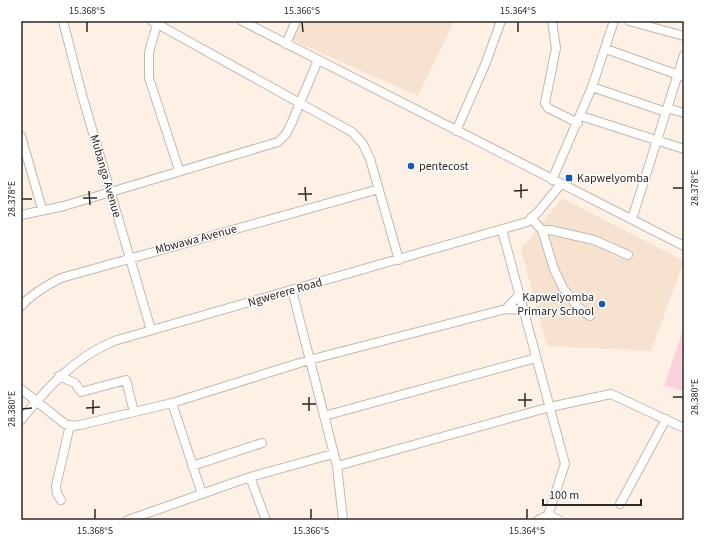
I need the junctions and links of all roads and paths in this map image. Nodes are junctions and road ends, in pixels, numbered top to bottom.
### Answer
1 (63, 21) edge
2 (242, 21) edge
3 (296, 21) edge
4 (501, 21) edge
5 (552, 21) edge
6 (614, 21) edge
7 (629, 21) edge
8 (155, 23) edge
9 (684, 36) edge
10 (286, 44) junction
11 (606, 49) junction
12 (684, 55) edge
13 (318, 60) junction
14 (681, 76) edge
15 (592, 87) junction
16 (299, 101) junction
17 (666, 110) junction
18 (684, 113) edge
19 (579, 119) junction
20 (456, 131) junction
21 (21, 136) edge
22 (656, 141) junction
23 (684, 149) edge
24 (179, 170) junction
25 (552, 180) junction
26 (561, 184) junction
27 (379, 189) junction
28 (110, 192) junction
29 (42, 209) junction
30 (21, 215) edge
31 (531, 218) junction
32 (632, 219) junction
33 (502, 230) junction
34 (542, 230) junction
35 (684, 246) edge
36 (628, 255) dead end
37 (129, 257) junction
38 (399, 260) junction
39 (292, 290) junction
40 (519, 295) junction
41 (23, 301) edge
42 (506, 309) junction
43 (524, 310) junction
44 (590, 316) dead end
45 (151, 330) junction
46 (536, 358) junction
47 (309, 360) junction
48 (59, 376) junction
49 (21, 389) edge
50 (36, 402) junction
51 (172, 402) junction
52 (550, 407) junction
53 (134, 412) junction
54 (324, 416) junction
55 (666, 419) junction
56 (21, 420) edge
57 (70, 425) junction
58 (684, 428) edge
59 (262, 443) dead end
60 (333, 454) junction
61 (192, 466) junction
62 (337, 466) junction
63 (250, 478) junction
64 (202, 494) junction
65 (61, 500) dead end
66 (620, 504) dead end
67 (548, 515) junction
68 (128, 520) edge
69 (266, 520) edge
70 (343, 520) edge
71 (538, 520) edge
72 (559, 520) edge

1 - 28 street, Mubanga Avenue
2 - 10 street
3 - 10 street
4 - 20 street
5 - 19 street
6 - 11 street
7 - 9 street
8 - 16 street
8 - 24 street
10 - 13 street
11 - 14 street
11 - 15 street
12 - 14 street
13 - 16 street
13 - 20 street
14 - 17 street
15 - 17 street
15 - 19 street
16 - 24 street
16 - 27 street
17 - 18 street
17 - 22 street
19 - 22 street
19 - 25 street
20 - 25 street
21 - 29 street
22 - 23 street
22 - 32 street
24 - 28 street
25 - 26 street
26 - 31 street, Ngwerere Road
26 - 32 street
27 - 37 street, Mbwawa Avenue
27 - 38 street
28 - 29 street
28 - 37 street, Mubanga Avenue
29 - 30 street
31 - 33 street, Ngwerere Road
31 - 34 street
32 - 35 street
33 - 38 street, Ngwerere Road
33 - 40 street
34 - 36 street
34 - 44 street
37 - 41 street, Mbwawa Avenue
37 - 45 street, Mubanga Avenue
38 - 39 street, Ngwerere Road
39 - 45 street, Ngwerere Road
39 - 47 street
40 - 42 street
40 - 43 street
42 - 43 street
42 - 47 street
43 - 46 street
45 - 48 street, Ngwerere Road
46 - 52 street
46 - 54 street
47 - 51 street
47 - 54 street
48 - 50 street, Ngwerere Road
48 - 53 street
49 - 50 street
50 - 56 street, Ngwerere Road
50 - 57 street
51 - 53 street
51 - 61 street
52 - 55 street
52 - 62 street
52 - 67 street
53 - 57 street
54 - 60 street
55 - 58 street
55 - 66 street
57 - 65 street
59 - 61 street
60 - 62 street
60 - 63 street
61 - 64 street
62 - 70 street
63 - 64 street
63 - 69 street
64 - 68 street
67 - 71 street
67 - 72 street

